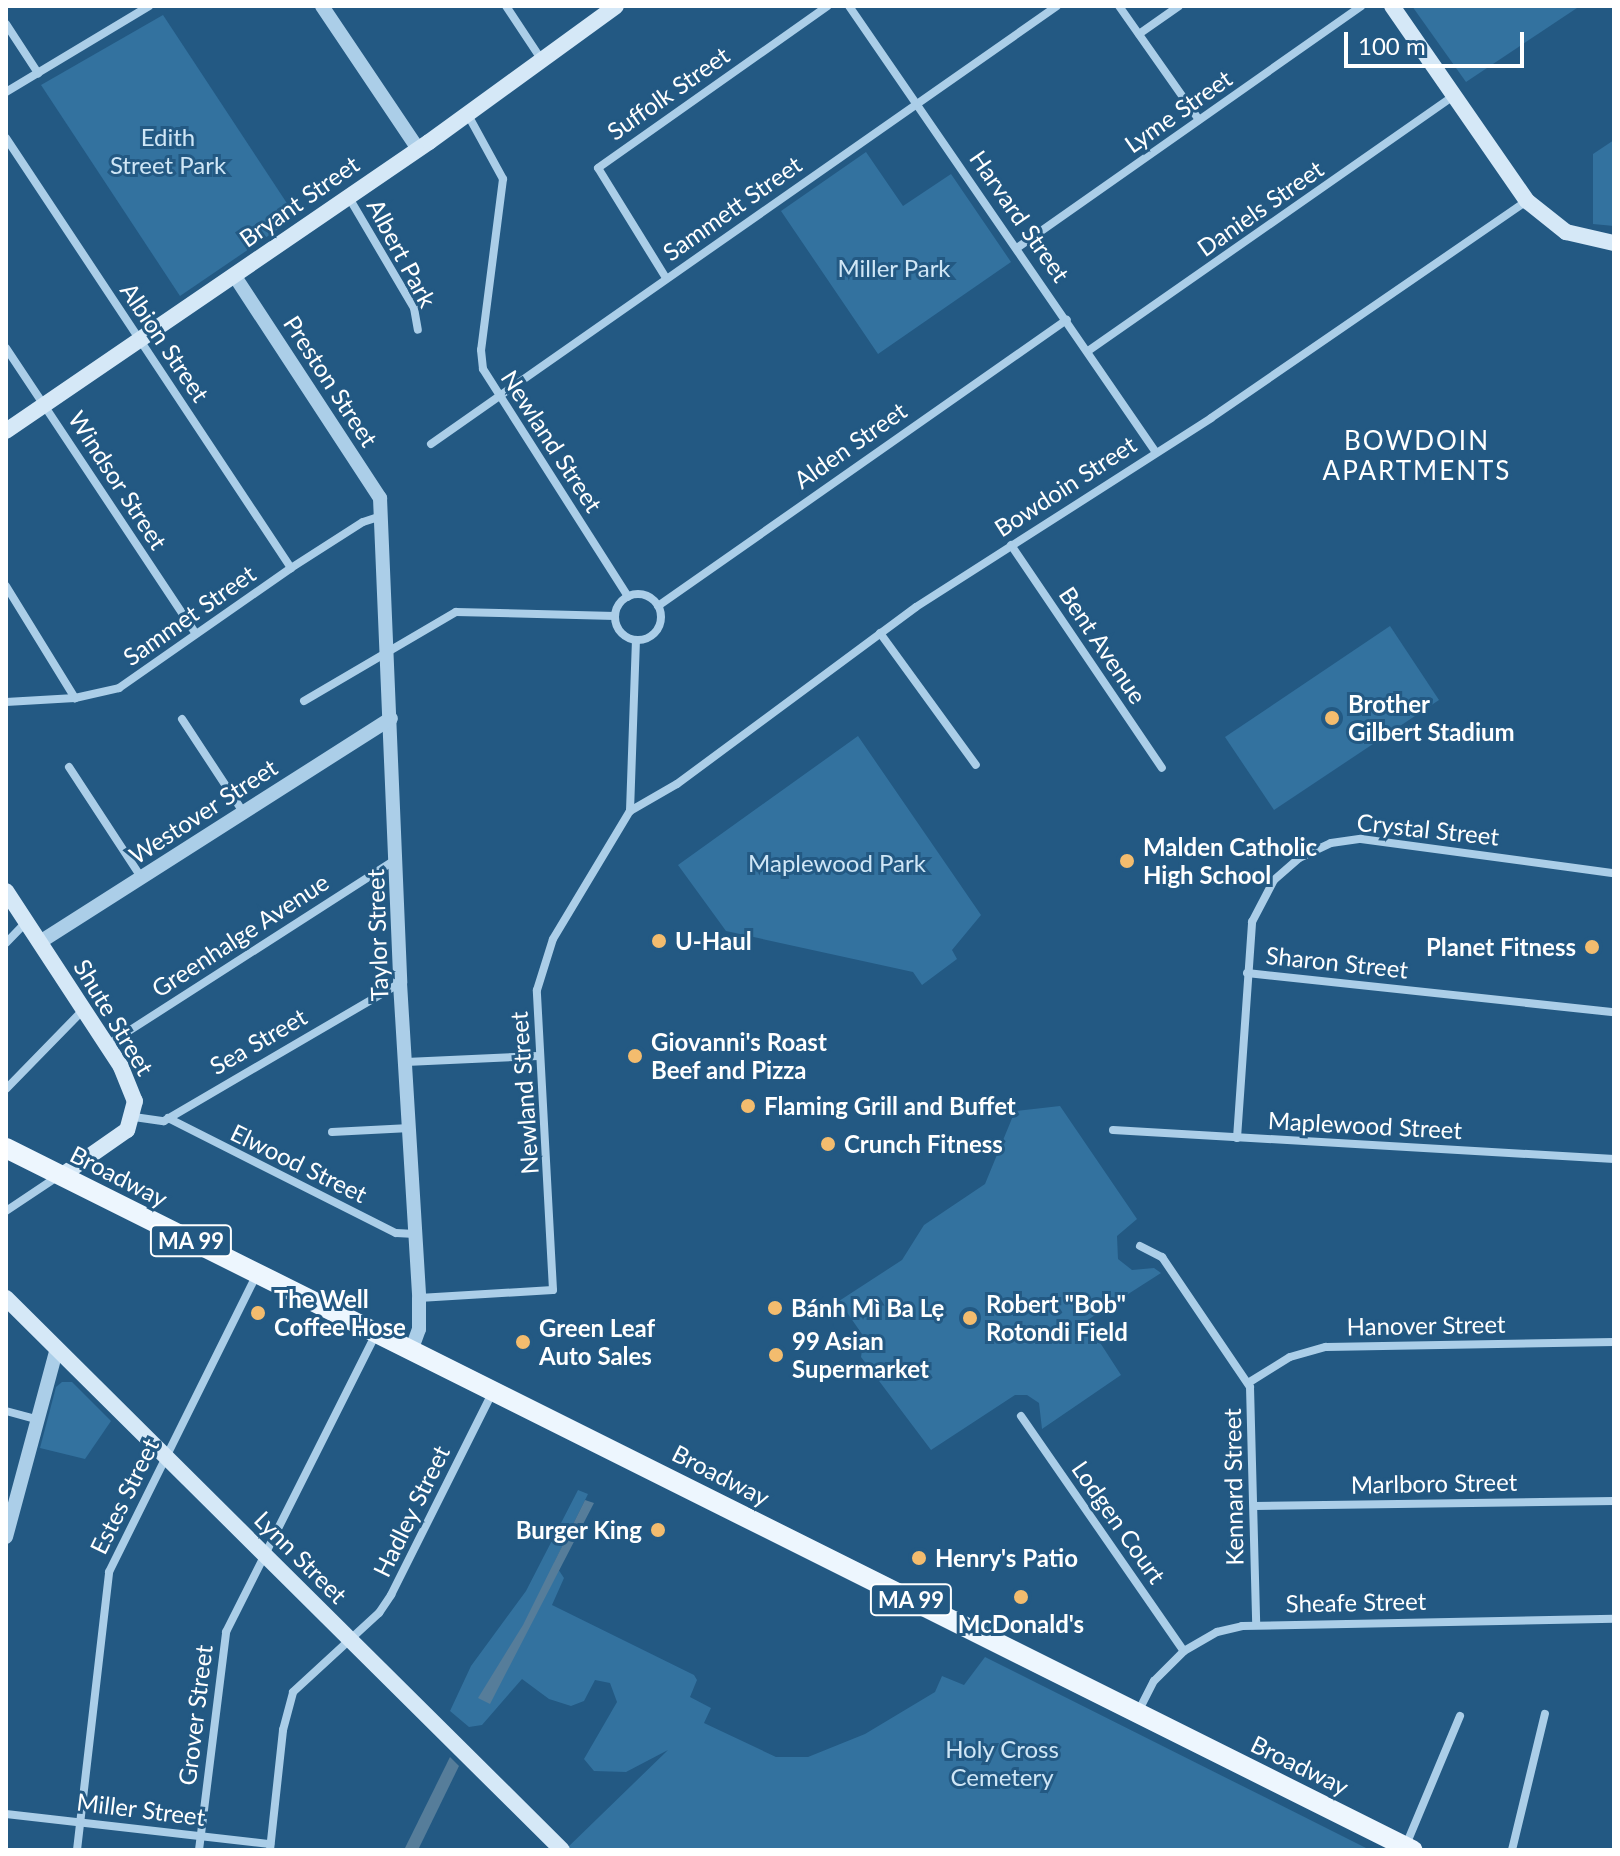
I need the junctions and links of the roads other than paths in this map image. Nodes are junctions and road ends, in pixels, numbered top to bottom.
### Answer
1 (149, 6) edge
2 (322, 6) edge
3 (506, 6) edge
4 (616, 6) edge
5 (828, 6) edge
6 (849, 6) edge
7 (1057, 6) edge
8 (1119, 6) edge
9 (1179, 6) edge
10 (1361, 6) edge
11 (1392, 6) edge
12 (6, 24) edge
13 (1139, 34) junction
14 (544, 62) junction
15 (38, 73) junction
16 (6, 92) edge
17 (1454, 96) junction
18 (919, 105) junction
19 (468, 115) junction
20 (1199, 120) junction
21 (6, 138) edge
22 (418, 149) junction
23 (348, 196) junction
24 (1527, 201) junction
25 (1614, 243) edge
26 (1017, 248) junction
27 (234, 275) junction
28 (666, 278) junction
29 (1067, 320) junction
30 (418, 330) dead end
31 (140, 341) junction
32 (6, 348) edge
33 (1088, 351) junction
34 (498, 395) junction
35 (45, 406) junction
36 (6, 431) edge
37 (431, 444) dead end
38 (1155, 451) junction
39 (381, 516) junction
40 (1011, 545) junction
41 (291, 568) junction
42 (6, 586) edge
43 (628, 597) junction
44 (658, 606) junction
45 (615, 616) junction
46 (880, 633) junction
47 (196, 634) junction
48 (636, 640) junction
49 (387, 653) junction
50 (75, 698) junction
51 (304, 701) dead end
52 (6, 702) edge
53 (391, 718) junction
54 (182, 719) dead end
55 (976, 765) dead end
56 (69, 767) dead end
57 (1162, 768) dead end
58 (630, 811) junction
59 (243, 812) junction
60 (396, 860) junction
61 (1614, 873) edge
62 (141, 877) junction
63 (6, 891) edge
64 (26, 922) junction
65 (40, 942) junction
66 (6, 943) edge
67 (1247, 973) junction
68 (400, 983) junction
69 (84, 1009) junction
70 (1614, 1012) edge
71 (107, 1045) junction
72 (538, 1056) junction
73 (406, 1062) junction
74 (6, 1089) edge
75 (134, 1117) junction
76 (168, 1118) junction
77 (410, 1128) junction
78 (1113, 1130) dead end
79 (332, 1132) dead end
80 (1237, 1138) junction
81 (6, 1148) edge
82 (1614, 1159) edge
83 (61, 1176) junction
84 (6, 1211) edge
85 (415, 1234) junction
86 (1140, 1246) dead end
87 (257, 1273) junction
88 (6, 1298) edge
89 (419, 1298) junction
90 (377, 1333) junction
91 (1614, 1342) edge
92 (57, 1348) junction
93 (411, 1351) junction
94 (1248, 1383) junction
95 (493, 1391) junction
96 (6, 1411) edge
97 (1021, 1416) dead end
98 (36, 1419) junction
99 (164, 1456) junction
100 (1614, 1501) edge
101 (1254, 1506) junction
102 (6, 1537) edge
103 (265, 1554) junction
104 (1614, 1619) edge
105 (1256, 1624) junction
106 (348, 1637) junction
107 (1184, 1651) junction
108 (1137, 1714) junction
109 (1545, 1714) dead end
110 (1460, 1716) dead end
111 (6, 1814) edge
112 (81, 1822) junction
113 (201, 1836) junction
114 (270, 1847) edge
115 (1409, 1848) edge
116 (77, 1850) edge
117 (199, 1850) edge
118 (562, 1850) edge
119 (1512, 1850) edge

1 - 15 street
2 - 22 street
3 - 14 street
4 - 14 main road, Bryant Street
5 - 28 street, Suffolk Street
6 - 18 street, Harvard Street
7 - 18 street, Sammett Street
8 - 13 street
9 - 13 street
10 - 20 street, Lyme Street
11 - 17 main road
12 - 15 street
13 - 20 street
14 - 19 main road, Bryant Street
15 - 16 street
17 - 24 main road
17 - 33 street, Daniels Street
18 - 26 street, Harvard Street
18 - 28 street, Sammett Street
19 - 22 main road, Bryant Street
19 - 34 street, Newland Street
20 - 26 street, Lyme Street
21 - 31 street, Albion Street
22 - 23 main road, Bryant Street
23 - 27 main road, Bryant Street
23 - 30 street, Albert Park
24 - 25 main road
24 - 38 street, Bowdoin Street
26 - 29 street, Harvard Street
27 - 31 main road, Bryant Street
27 - 39 street, Preston Street
28 - 34 street, Sammett Street
29 - 33 street, Harvard Street
29 - 44 street, Alden Street
31 - 35 main road, Bryant Street
31 - 41 street, Albion Street
32 - 35 street, Windsor Street
33 - 38 street, Harvard Street
34 - 37 street, Sammett Street
34 - 43 street, Newland Street
35 - 36 main road, Bryant Street
35 - 47 street, Windsor Street
38 - 40 street, Bowdoin Street
39 - 41 street, Sammet Street
39 - 49 street, Taylor Street
40 - 46 street, Bowdoin Street
40 - 57 street, Bent Avenue
41 - 47 street, Sammet Street
42 - 50 street
43 - 44 street
43 - 45 street
44 - 48 street
45 - 48 street
45 - 49 street
46 - 55 street
46 - 58 street, Bowdoin Street
47 - 50 street, Sammet Street
48 - 58 street, Newland Street
49 - 51 street
49 - 53 street, Taylor Street
50 - 52 street, Sammet Street
53 - 59 street, Westover Street
53 - 60 street, Taylor Street
54 - 59 street
56 - 62 street
58 - 72 street, Newland Street
59 - 62 street, Westover Street
60 - 68 street, Taylor Street
60 - 71 street, Greenhalge Avenue
61 - 67 street, Crystal Street
62 - 65 street, Westover Street
63 - 64 main road, Shute Street
64 - 65 main road, Shute Street
64 - 66 street
65 - 69 main road, Shute Street
67 - 70 street, Sharon Street
67 - 80 street, Crystal Street
68 - 73 street, Taylor Street
68 - 76 street, Sea Street
69 - 71 main road, Shute Street
69 - 74 street
71 - 75 main road, Shute Street
72 - 73 street
72 - 89 street, Newland Street
73 - 77 street, Taylor Street
75 - 76 street
75 - 83 main road
76 - 85 street, Elwood Street
77 - 79 street
77 - 85 street, Taylor Street
78 - 80 street, Maplewood Street
80 - 82 street, Maplewood Street
81 - 83 main road, Broadway / MA 99
83 - 84 street
83 - 87 main road, Broadway / MA 99
85 - 89 street, Taylor Street
86 - 94 street, Kennard Street
87 - 90 main road, Broadway / MA 99
87 - 99 street, Estes Street
88 - 92 main road, Lynn Street
89 - 93 street, Taylor Street
90 - 93 main road, Broadway / MA 99
90 - 103 street, Grover Street
91 - 94 street, Hanover Street
92 - 98 street
92 - 99 main road, Lynn Street
93 - 95 main road, Broadway / MA 99
94 - 101 street, Kennard Street
95 - 106 street, Hadley Street
95 - 108 main road, Broadway / MA 99
96 - 98 street
97 - 107 street, Lodgen Court
98 - 102 street
99 - 103 main road, Lynn Street
99 - 112 street, Estes Street
100 - 101 street, Marlboro Street
101 - 105 street, Kennard Street
103 - 106 main road, Lynn Street
103 - 113 street, Grover Street
104 - 105 street, Sheafe Street
105 - 107 street, Sheafe Street
106 - 114 street, Hadley Street
106 - 118 main road, Lynn Street
107 - 108 street, Sheafe Street
108 - 115 main road, Broadway / MA 99
109 - 119 street
110 - 115 street
111 - 112 street, Miller Street
112 - 113 street, Miller Street
112 - 116 street, Estes Street
113 - 114 street, Miller Street
113 - 117 street, Grover Street

